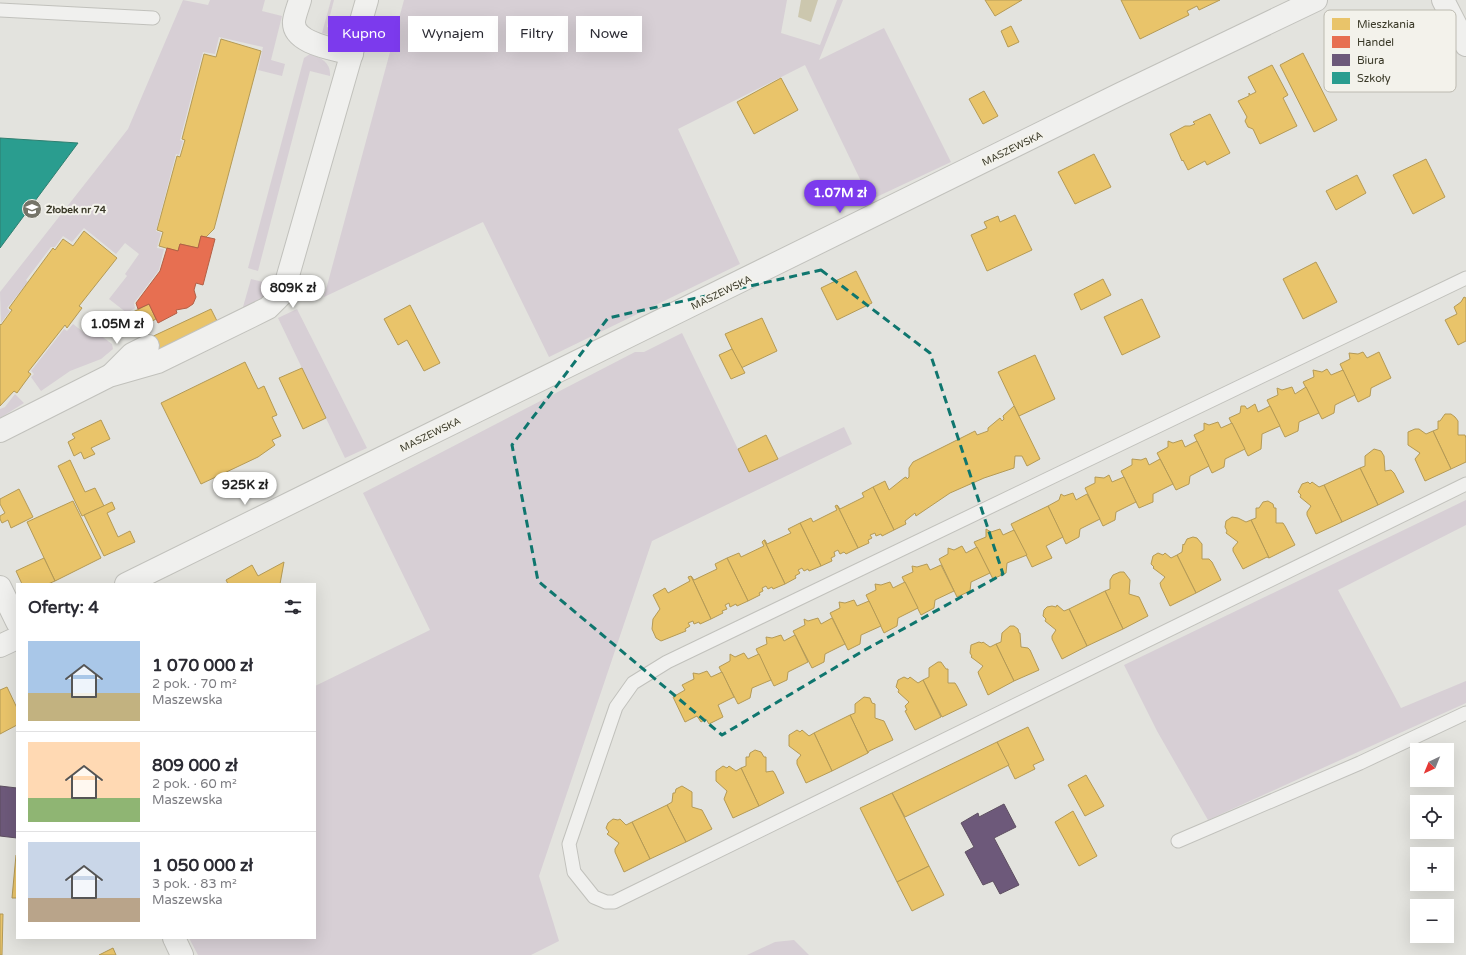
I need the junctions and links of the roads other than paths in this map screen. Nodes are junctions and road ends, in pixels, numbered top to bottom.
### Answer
1 (300, 0) edge
2 (367, 0) edge
3 (1316, 0) edge
4 (1443, 0) edge
5 (0, 10) edge
6 (1448, 10) edge
7 (153, 18) dead end
8 (1456, 25) edge
9 (1466, 45) edge
10 (352, 54) junction
11 (1466, 278) edge
12 (148, 346) dead end
13 (109, 376) junction
14 (0, 431) edge
15 (1466, 484) edge
16 (128, 583) edge
17 (0, 586) edge
18 (16, 620) edge
19 (16, 638) edge
20 (0, 646) edge
21 (1466, 713) edge
22 (1178, 840) dead end
23 (174, 939) edge
24 (182, 955) edge

1 - 10 street
2 - 10 street
3 - 16 street, MASZEWSKA
4 - 6 street
5 - 7 lane
8 - 9 street
10 - 13 street
11 - 15 lane
12 - 13 street
13 - 14 street
17 - 18 street
19 - 20 street
21 - 22 lane
23 - 24 street

